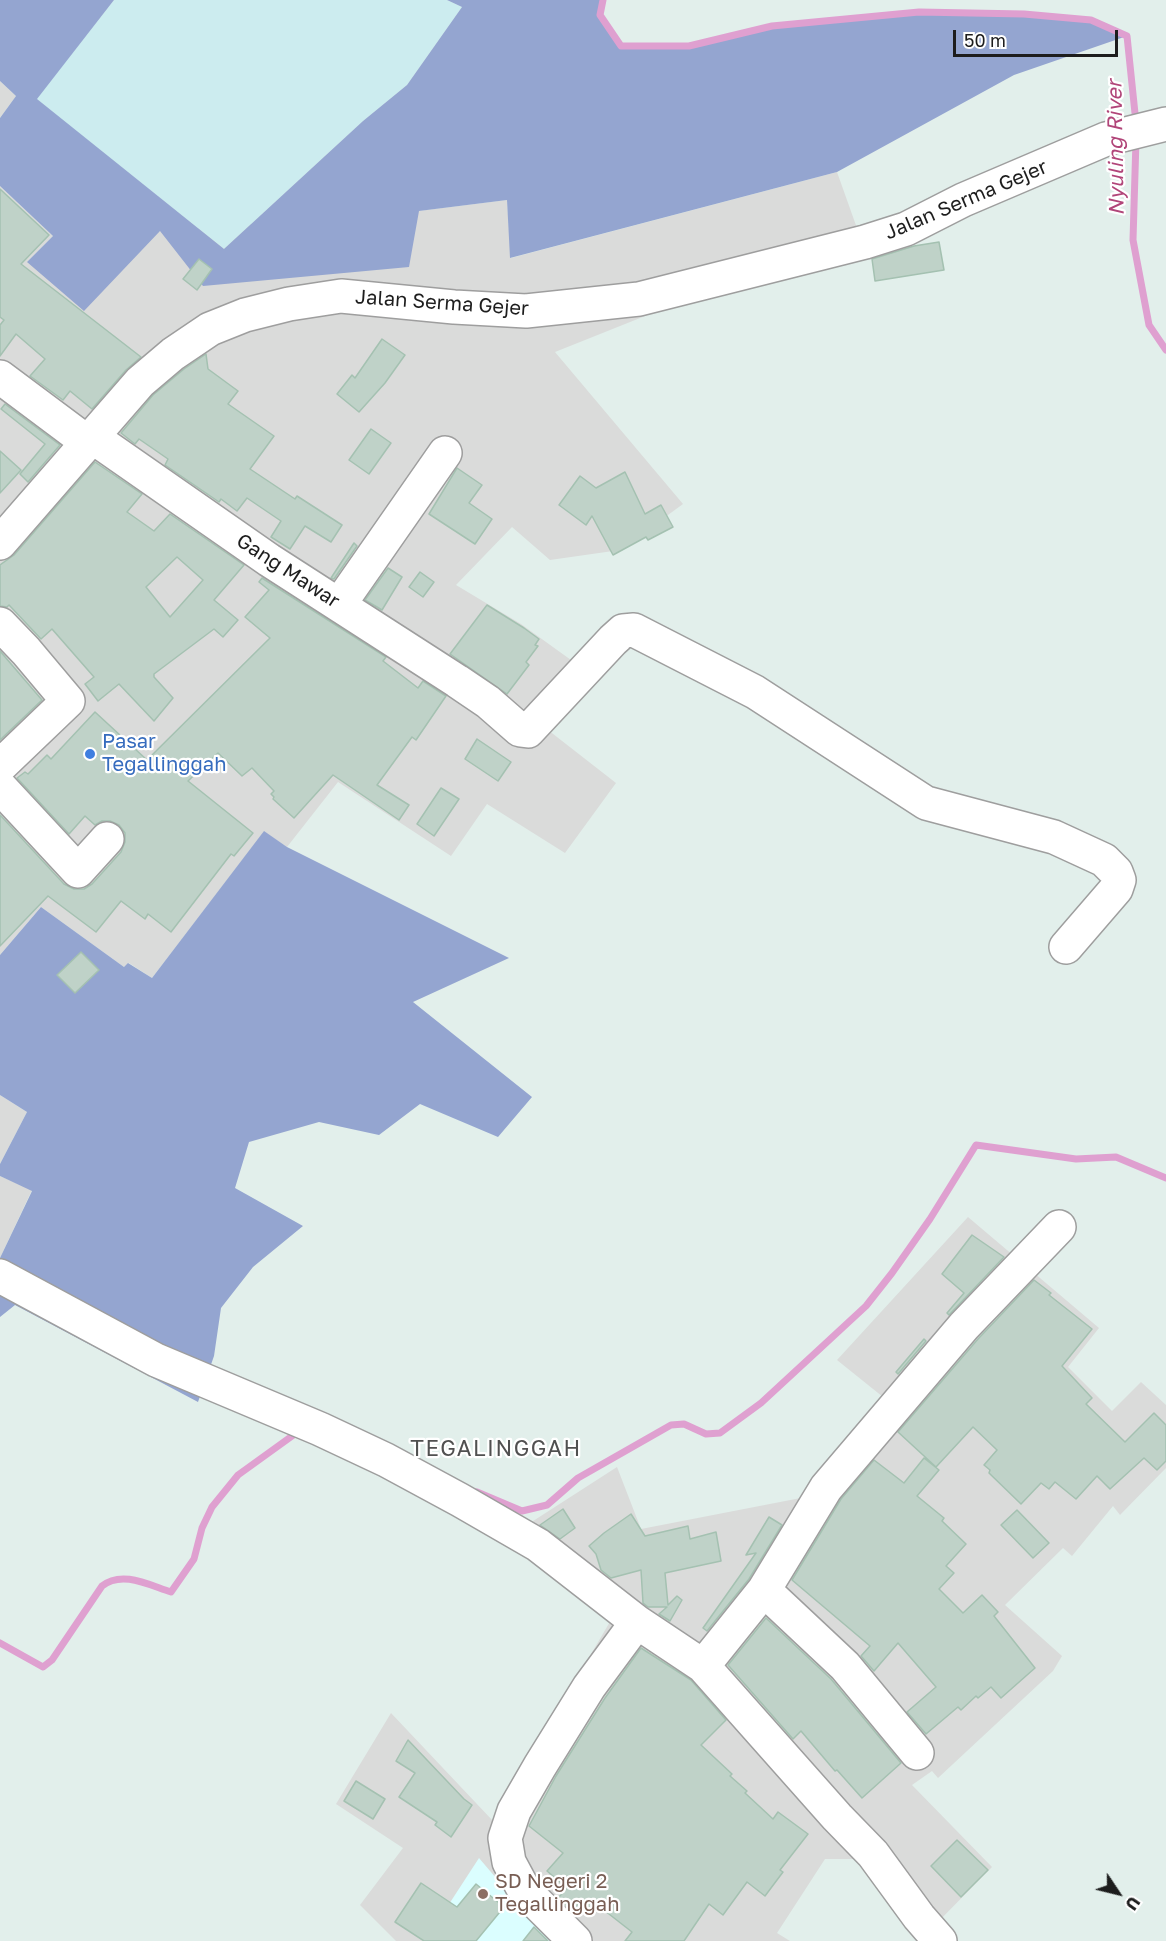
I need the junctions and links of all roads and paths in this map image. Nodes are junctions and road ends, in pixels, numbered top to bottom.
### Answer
1 (1165, 125) edge
2 (0, 377) edge
3 (89, 439) junction
4 (445, 453) dead end
5 (0, 543) edge
6 (339, 605) junction
7 (0, 624) edge
8 (0, 766) edge
9 (0, 787) edge
10 (107, 839) dead end
11 (1066, 947) dead end
12 (1059, 1227) dead end
13 (0, 1276) edge
14 (764, 1590) junction
15 (637, 1622) junction
16 (703, 1666) junction
17 (917, 1753) dead end
18 (575, 1941) edge
19 (940, 1941) edge

1 - 3 street, Jalan Serma Gejer
2 - 3 street, Gang Mawar
3 - 5 street, Jalan Serma Gejer
3 - 6 street, Gang Mawar
4 - 6 street
6 - 11 street, Gang Mawar
7 - 8 street
9 - 10 street
12 - 14 street
13 - 15 street
14 - 16 street
14 - 17 street
15 - 16 street
15 - 18 street
16 - 19 street

